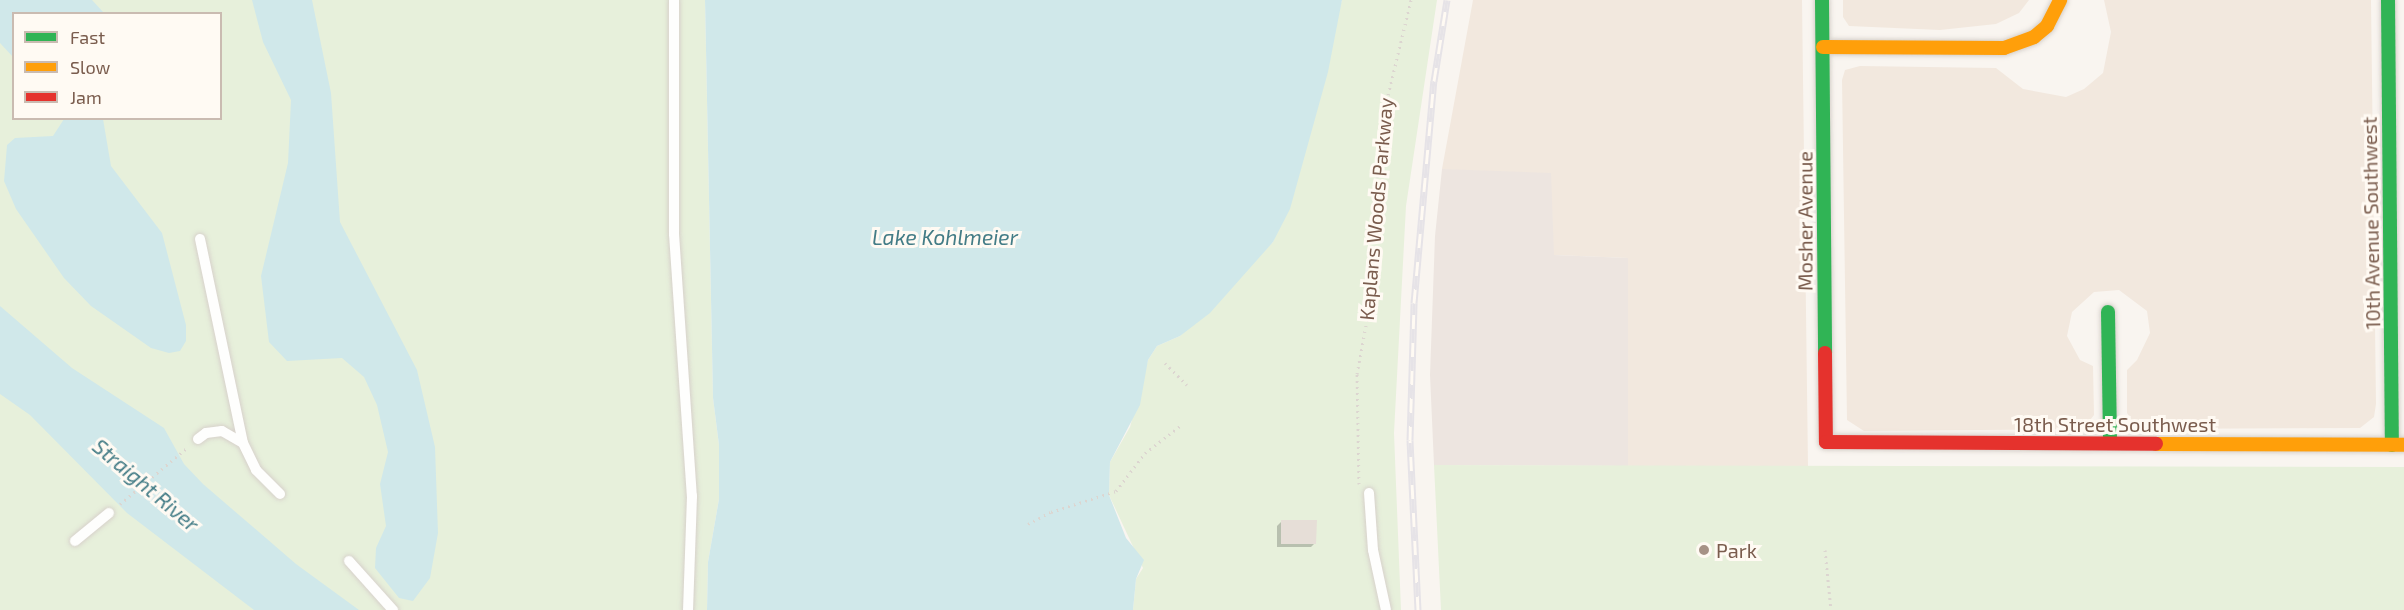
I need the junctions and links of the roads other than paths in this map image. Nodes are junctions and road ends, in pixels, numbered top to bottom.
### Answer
1 (674, 0) edge
2 (1822, 0) edge
3 (2060, 0) edge
4 (2388, 0) edge
5 (1823, 47) junction
6 (200, 239) dead end
7 (2108, 312) dead end
8 (198, 439) road end
9 (1826, 442) joint
10 (243, 443) junction
11 (2110, 443) junction
12 (2398, 445) edge
13 (1364, 493) road end
14 (280, 494) dead end
15 (109, 513) road end
16 (75, 542) dead end
17 (349, 561) dead end
18 (393, 610) edge
19 (688, 610) edge
20 (1386, 610) edge

1 - 19 lane
2 - 5 street, Mosher Avenue
3 - 5 street
4 - 12 street, 10th Avenue Southwest
5 - 9 street, Mosher Avenue
6 - 10 lane
7 - 11 street
8 - 10 lane
9 - 11 street, 18th Street Southwest
10 - 14 lane
11 - 12 street, 18th Street Southwest
13 - 20 lane
15 - 16 lane
17 - 18 lane

